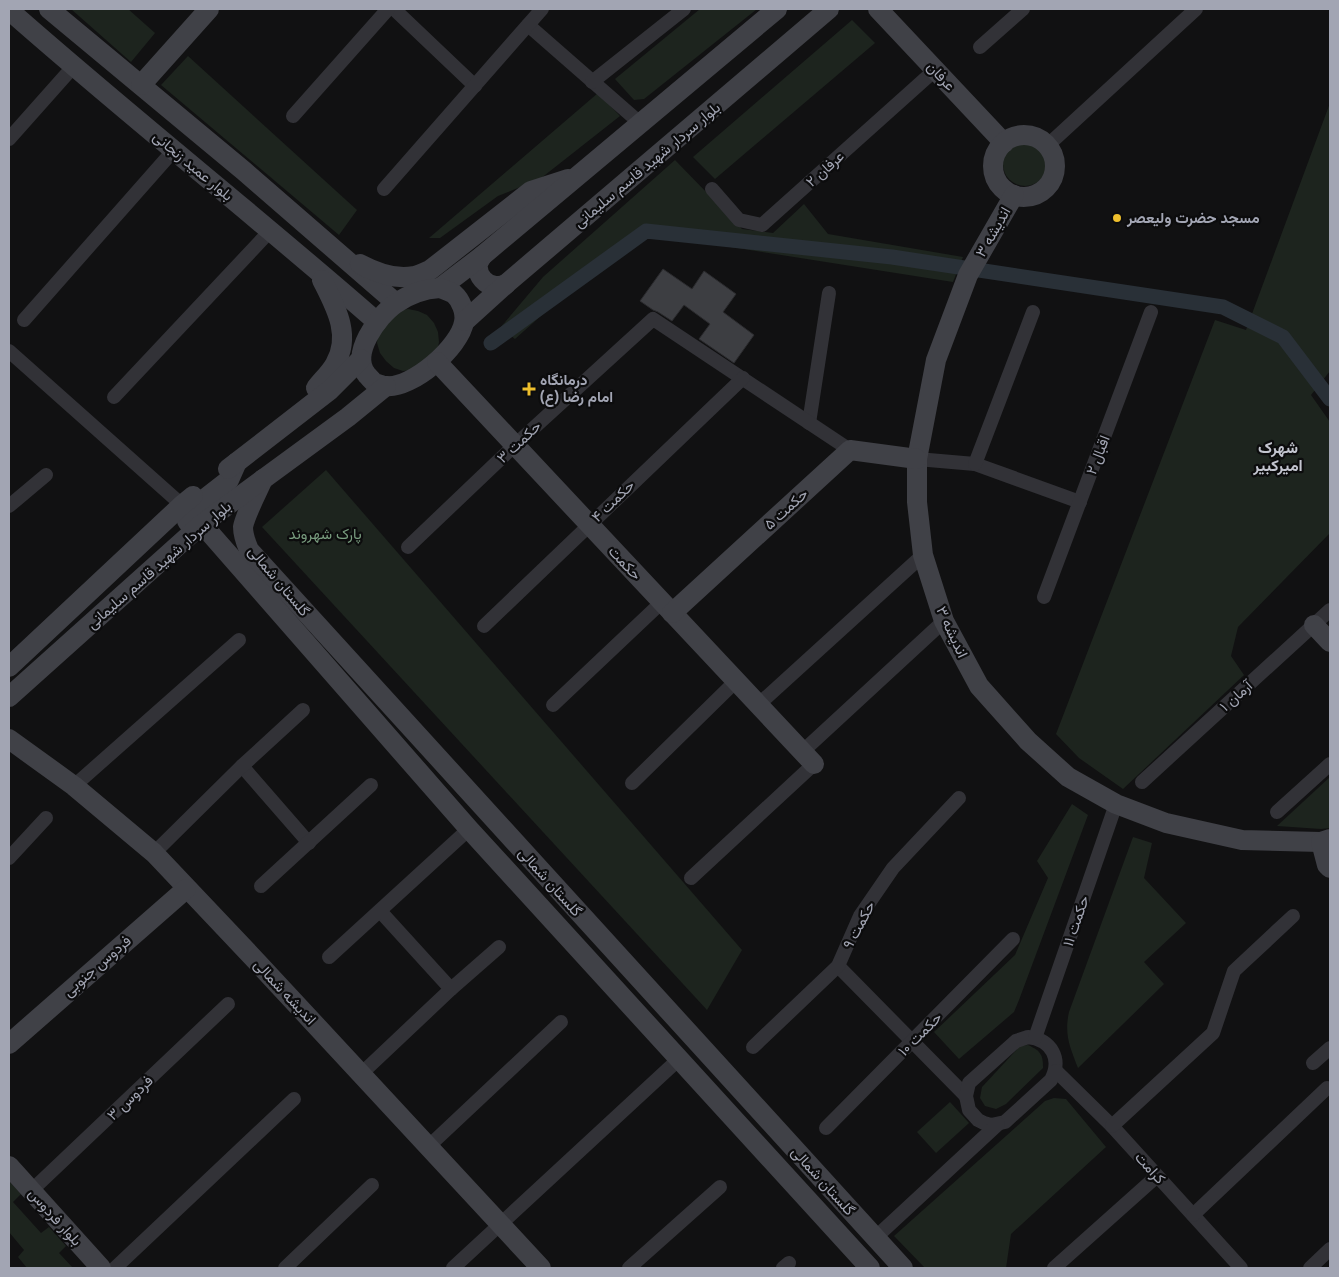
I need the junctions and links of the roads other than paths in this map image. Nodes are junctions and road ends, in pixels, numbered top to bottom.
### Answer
1 (49, 9) edge
2 (209, 9) edge
3 (388, 9) edge
4 (394, 9) edge
5 (542, 9) edge
6 (684, 9) edge
7 (778, 9) edge
8 (829, 9) edge
9 (878, 9) edge
10 (1023, 9) edge
11 (1196, 9) edge
12 (9, 10) edge
13 (528, 25) junction
14 (980, 47) dead end
15 (73, 67) junction
16 (935, 70) junction
17 (592, 82) junction
18 (141, 85) junction
19 (474, 86) junction
20 (293, 116) dead end
21 (640, 123) junction
22 (9, 139) edge
23 (1004, 143) junction
24 (1047, 146) junction
25 (174, 150) junction
26 (577, 176) junction
27 (384, 189) dead end
28 (712, 189) dead end
29 (1014, 196) junction
30 (271, 230) junction
31 (335, 250) junction
32 (482, 256) junction
33 (318, 271) junction
34 (372, 282) junction
35 (506, 284) junction
36 (440, 288) junction
37 (829, 293) dead end
38 (353, 301) junction
39 (396, 303) junction
40 (1033, 312) dead end
41 (1151, 312) dead end
42 (24, 320) dead end
43 (465, 321) junction
44 (377, 322) junction
45 (9, 351) edge
46 (361, 359) junction
47 (437, 362) junction
48 (743, 378) junction
49 (386, 386) junction
50 (330, 390) junction
51 (114, 397) dead end
52 (348, 417) junction
53 (288, 421) junction
54 (810, 423) junction
55 (515, 445) junction
56 (850, 450) junction
57 (917, 459) junction
58 (237, 462) junction
59 (975, 464) junction
60 (46, 474) dead end
61 (263, 479) junction
62 (1080, 502) junction
63 (182, 505) junction
64 (9, 506) edge
65 (202, 524) junction
66 (589, 524) junction
67 (408, 547) dead end
68 (922, 555) junction
69 (1044, 597) dead end
70 (667, 608) junction
71 (1330, 610) edge
72 (944, 621) junction
73 (1314, 625) junction
74 (484, 626) dead end
75 (239, 640) dead end
76 (1330, 642) edge
77 (9, 666) edge
78 (736, 681) junction
79 (9, 697) edge
80 (553, 705) dead end
81 (758, 705) junction
82 (304, 710) dead end
83 (9, 739) edge
84 (808, 758) junction
85 (1330, 764) edge
86 (242, 766) junction
87 (1142, 782) dead end
88 (632, 783) dead end
89 (371, 785) dead end
90 (74, 786) junction
91 (959, 798) dead end
92 (1116, 804) junction
93 (1277, 812) dead end
94 (46, 818) dead end
95 (469, 829) junction
96 (1325, 840) edge
97 (309, 842) junction
98 (154, 853) junction
99 (9, 858) edge
100 (1330, 868) edge
101 (691, 878) dead end
102 (261, 886) dead end
103 (186, 889) junction
104 (380, 912) junction
105 (1293, 916) dead end
106 (1013, 938) dead end
107 (499, 947) dead end
108 (329, 957) dead end
109 (838, 966) junction
110 (451, 989) junction
111 (228, 1004) dead end
112 (561, 1022) dead end
113 (1035, 1038) junction
114 (10, 1039) edge
115 (912, 1042) junction
116 (697, 1043) junction
117 (754, 1047) dead end
118 (1330, 1048) edge
119 (680, 1059) junction
120 (1313, 1063) dead end
121 (1056, 1071) junction
122 (362, 1074) junction
123 (1327, 1088) dead end
124 (966, 1096) junction
125 (294, 1099) dead end
126 (998, 1124) junction
127 (1112, 1126) junction
128 (826, 1128) dead end
129 (429, 1146) junction
130 (9, 1166) edge
131 (1157, 1176) junction
132 (372, 1185) dead end
133 (720, 1187) dead end
134 (31, 1191) junction
135 (1192, 1215) junction
136 (502, 1224) junction
137 (876, 1238) junction
138 (1330, 1249) edge
139 (1234, 1266) edge
140 (101, 1268) edge
141 (115, 1268) edge
142 (284, 1268) edge
143 (453, 1268) edge
144 (541, 1268) edge
145 (630, 1268) edge
146 (870, 1268) edge
147 (903, 1268) edge
148 (1054, 1268) edge
149 (1310, 1268) edge

1 - 18 main road, بلوار عمید زنجانی
2 - 18 main road
3 - 20 street
4 - 19 street
5 - 13 street
6 - 17 street
7 - 21 main road
8 - 35 main road, بلوار سردار شهید قاسم سلیمانی
9 - 16 main road, عرفان
10 - 14 street
11 - 24 street
12 - 15 main road, بلوار عمید زنجانی
13 - 17 street
13 - 19 street
15 - 22 street
15 - 25 main road, بلوار عمید زنجانی
16 - 23 main road, عرفان
16 - 28 street, عرفان ۲
17 - 21 street
18 - 31 main road, بلوار عمید زنجانی
19 - 27 street
21 - 26 main road
23 - 24 main road
23 - 29 main road
24 - 29 main road
25 - 30 main road, بلوار عمید زنجانی
25 - 42 street
26 - 31 main road
26 - 32 main road
29 - 57 main road, اندیشه ۳
30 - 33 main road, بلوار عمید زنجانی
30 - 51 street
31 - 34 main road, بلوار عمید زنجانی
32 - 35 main road
32 - 36 main road
33 - 38 main road, بلوار عمید زنجانی
33 - 53 main road
34 - 38 main road
34 - 39 main road, بلوار عمید زنجانی
35 - 43 main road, بلوار سردار شهید قاسم سلیمانی
36 - 39 main road
36 - 43 main road
37 - 54 street
38 - 44 main road, بلوار عمید زنجانی
39 - 44 main road
40 - 59 street
41 - 62 street, اقبال ۲
43 - 47 main road
44 - 46 main road
45 - 63 street
46 - 49 main road
46 - 50 main road, بلوار سردار شهید قاسم سلیمانی
47 - 49 main road
47 - 55 main road, حکمت
48 - 54 street
48 - 55 street, حکمت ۳
48 - 66 street, حکمت ۴
49 - 52 main road, بلوار سردار شهید قاسم سلیمانی
50 - 52 main road
50 - 53 main road, بلوار سردار شهید قاسم سلیمانی
52 - 61 main road, بلوار سردار شهید قاسم سلیمانی
53 - 58 main road, بلوار سردار شهید قاسم سلیمانی
54 - 56 street
55 - 66 main road, حکمت
55 - 67 street, حکمت ۳
56 - 57 main road
56 - 70 main road, حکمت ۵
57 - 59 street
57 - 68 main road, اندیشه ۳
58 - 63 main road, بلوار سردار شهید قاسم سلیمانی
58 - 65 main road, گلستان شمالی
59 - 62 street
60 - 64 street
61 - 65 main road, بلوار سردار شهید قاسم سلیمانی
61 - 116 main road, گلستان شمالی
62 - 69 street, اقبال ۲
63 - 77 main road, بلوار سردار شهید قاسم سلیمانی
65 - 79 main road, بلوار سردار شهید قاسم سلیمانی
65 - 95 main road, گلستان شمالی
66 - 70 main road, حکمت
66 - 74 street, حکمت ۴
68 - 72 main road, اندیشه ۳
68 - 81 street
70 - 78 main road, حکمت
70 - 80 street, حکمت ۵
71 - 73 street, آرمان ۱
72 - 84 street
72 - 92 main road, اندیشه ۳
73 - 76 main road
73 - 87 street, آرمان ۱
75 - 90 street
78 - 81 main road, حکمت
78 - 88 street
81 - 84 main road, حکمت
82 - 86 street
83 - 90 main road, اندیشه شمالی
84 - 101 street
85 - 93 street
86 - 97 street
86 - 98 street
89 - 97 street
90 - 98 main road, اندیشه شمالی
91 - 109 street, حکمت ۹
92 - 96 main road, اندیشه ۳
92 - 113 street, حکمت ۱۱
94 - 99 street
95 - 104 street
95 - 119 main road, گلستان شمالی
96 - 100 main road
97 - 102 street
98 - 103 main road, اندیشه شمالی
103 - 114 main road, فردوس جنوبی
103 - 122 main road, اندیشه شمالی
104 - 108 street
104 - 110 street
105 - 127 street
106 - 115 street, حکمت ۱۰
107 - 110 street
109 - 115 street
109 - 117 street, حکمت ۹
110 - 122 street
111 - 134 street, فردوس ۳
112 - 129 street
113 - 121 street
113 - 124 street
115 - 124 street
115 - 128 street, حکمت ۱۰
116 - 119 main road
116 - 137 main road, گلستان شمالی
118 - 120 street
119 - 136 street
119 - 146 main road, گلستان شمالی
121 - 126 street
121 - 127 street, کرامت
122 - 129 main road, اندیشه شمالی
123 - 135 street
124 - 126 street
125 - 141 street
126 - 137 street
127 - 131 street, کرامت
129 - 136 main road, اندیشه شمالی
130 - 134 main road, بلوار فردوس
131 - 135 street, کرامت
131 - 148 street
132 - 142 street
133 - 145 street
134 - 140 main road, بلوار فردوس
135 - 139 street, کرامت
136 - 143 street
136 - 144 main road, اندیشه شمالی
137 - 147 main road, گلستان شمالی
138 - 149 street

